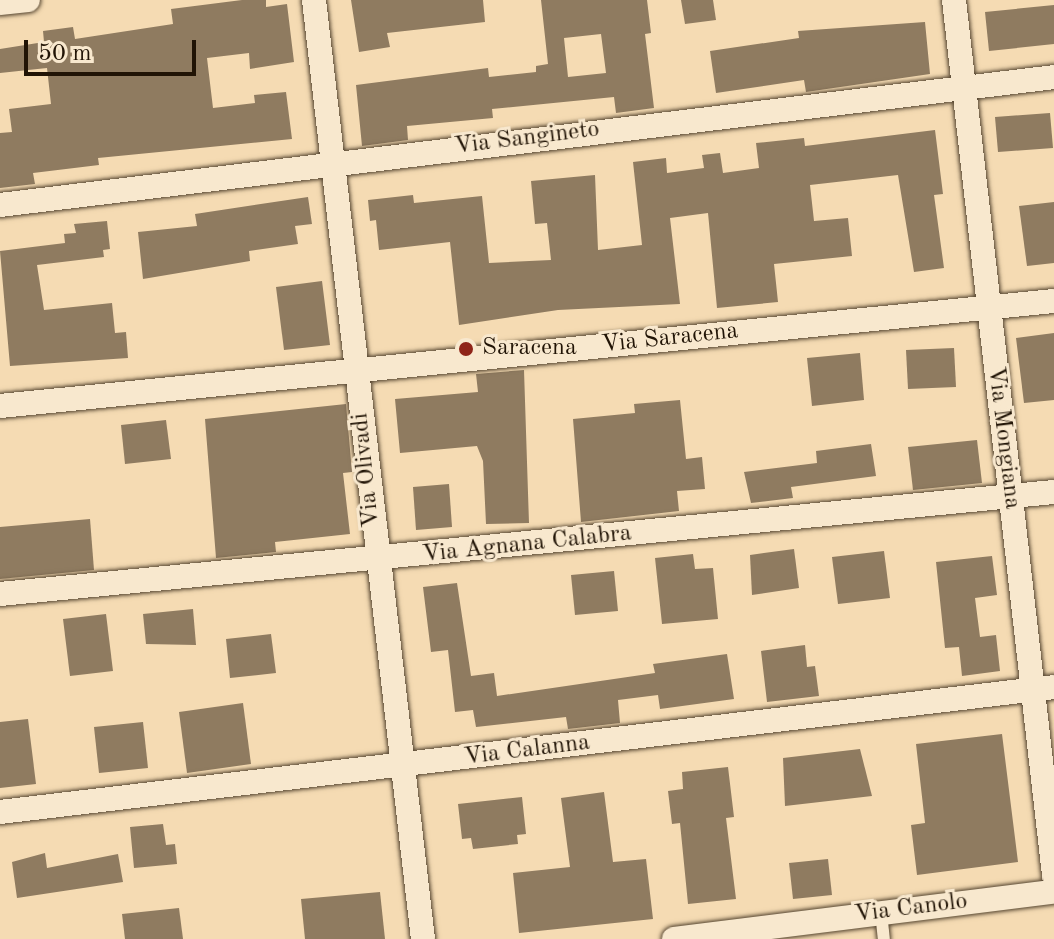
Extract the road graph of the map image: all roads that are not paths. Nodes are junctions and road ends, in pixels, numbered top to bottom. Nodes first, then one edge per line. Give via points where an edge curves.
1 (28, 0) edge
2 (314, 0) edge
3 (954, 0) edge
4 (0, 3) edge
5 (1054, 77) edge
6 (963, 86) junction
7 (333, 162) junction
8 (0, 205) edge
9 (1054, 301) edge
10 (986, 307) junction
11 (357, 372) junction
12 (0, 406) edge
13 (1054, 492) edge
14 (1011, 497) junction
15 (376, 560) junction
16 (0, 594) edge
17 (1044, 688) edge
18 (401, 766) junction
19 (0, 812) edge
20 (1054, 875) edge
21 (1054, 892) edge
22 (881, 912) junction
23 (423, 939) edge
24 (674, 939) edge
25 (884, 939) edge

1 - 4 street
2 - 7 street, Via Olivadi
3 - 6 street, Via Mongiana
5 - 6 street, Via Sangineto
6 - 7 street, Via Sangineto
6 - 10 street, Via Mongiana
7 - 8 street, Via Sangineto
7 - 11 street, Via Olivadi
9 - 10 street, Via Saracena
10 - 11 street, Via Saracena
10 - 14 street, Via Mongiana
11 - 12 street, Via Saracena
11 - 15 street, Via Olivadi
13 - 14 street, Via Agnana Calabra
14 - 15 street, Via Agnana Calabra
14 - 17 street, Via Mongiana
15 - 16 street, Via Agnana Calabra
15 - 18 street, Via Olivadi
17 - 18 street, Via Calanna
17 - 20 street, Via Mongiana
18 - 19 street, Via Calanna
18 - 23 street, Via Olivadi
21 - 22 street, Via Canolo
22 - 24 street, Via Canolo
22 - 25 lane

